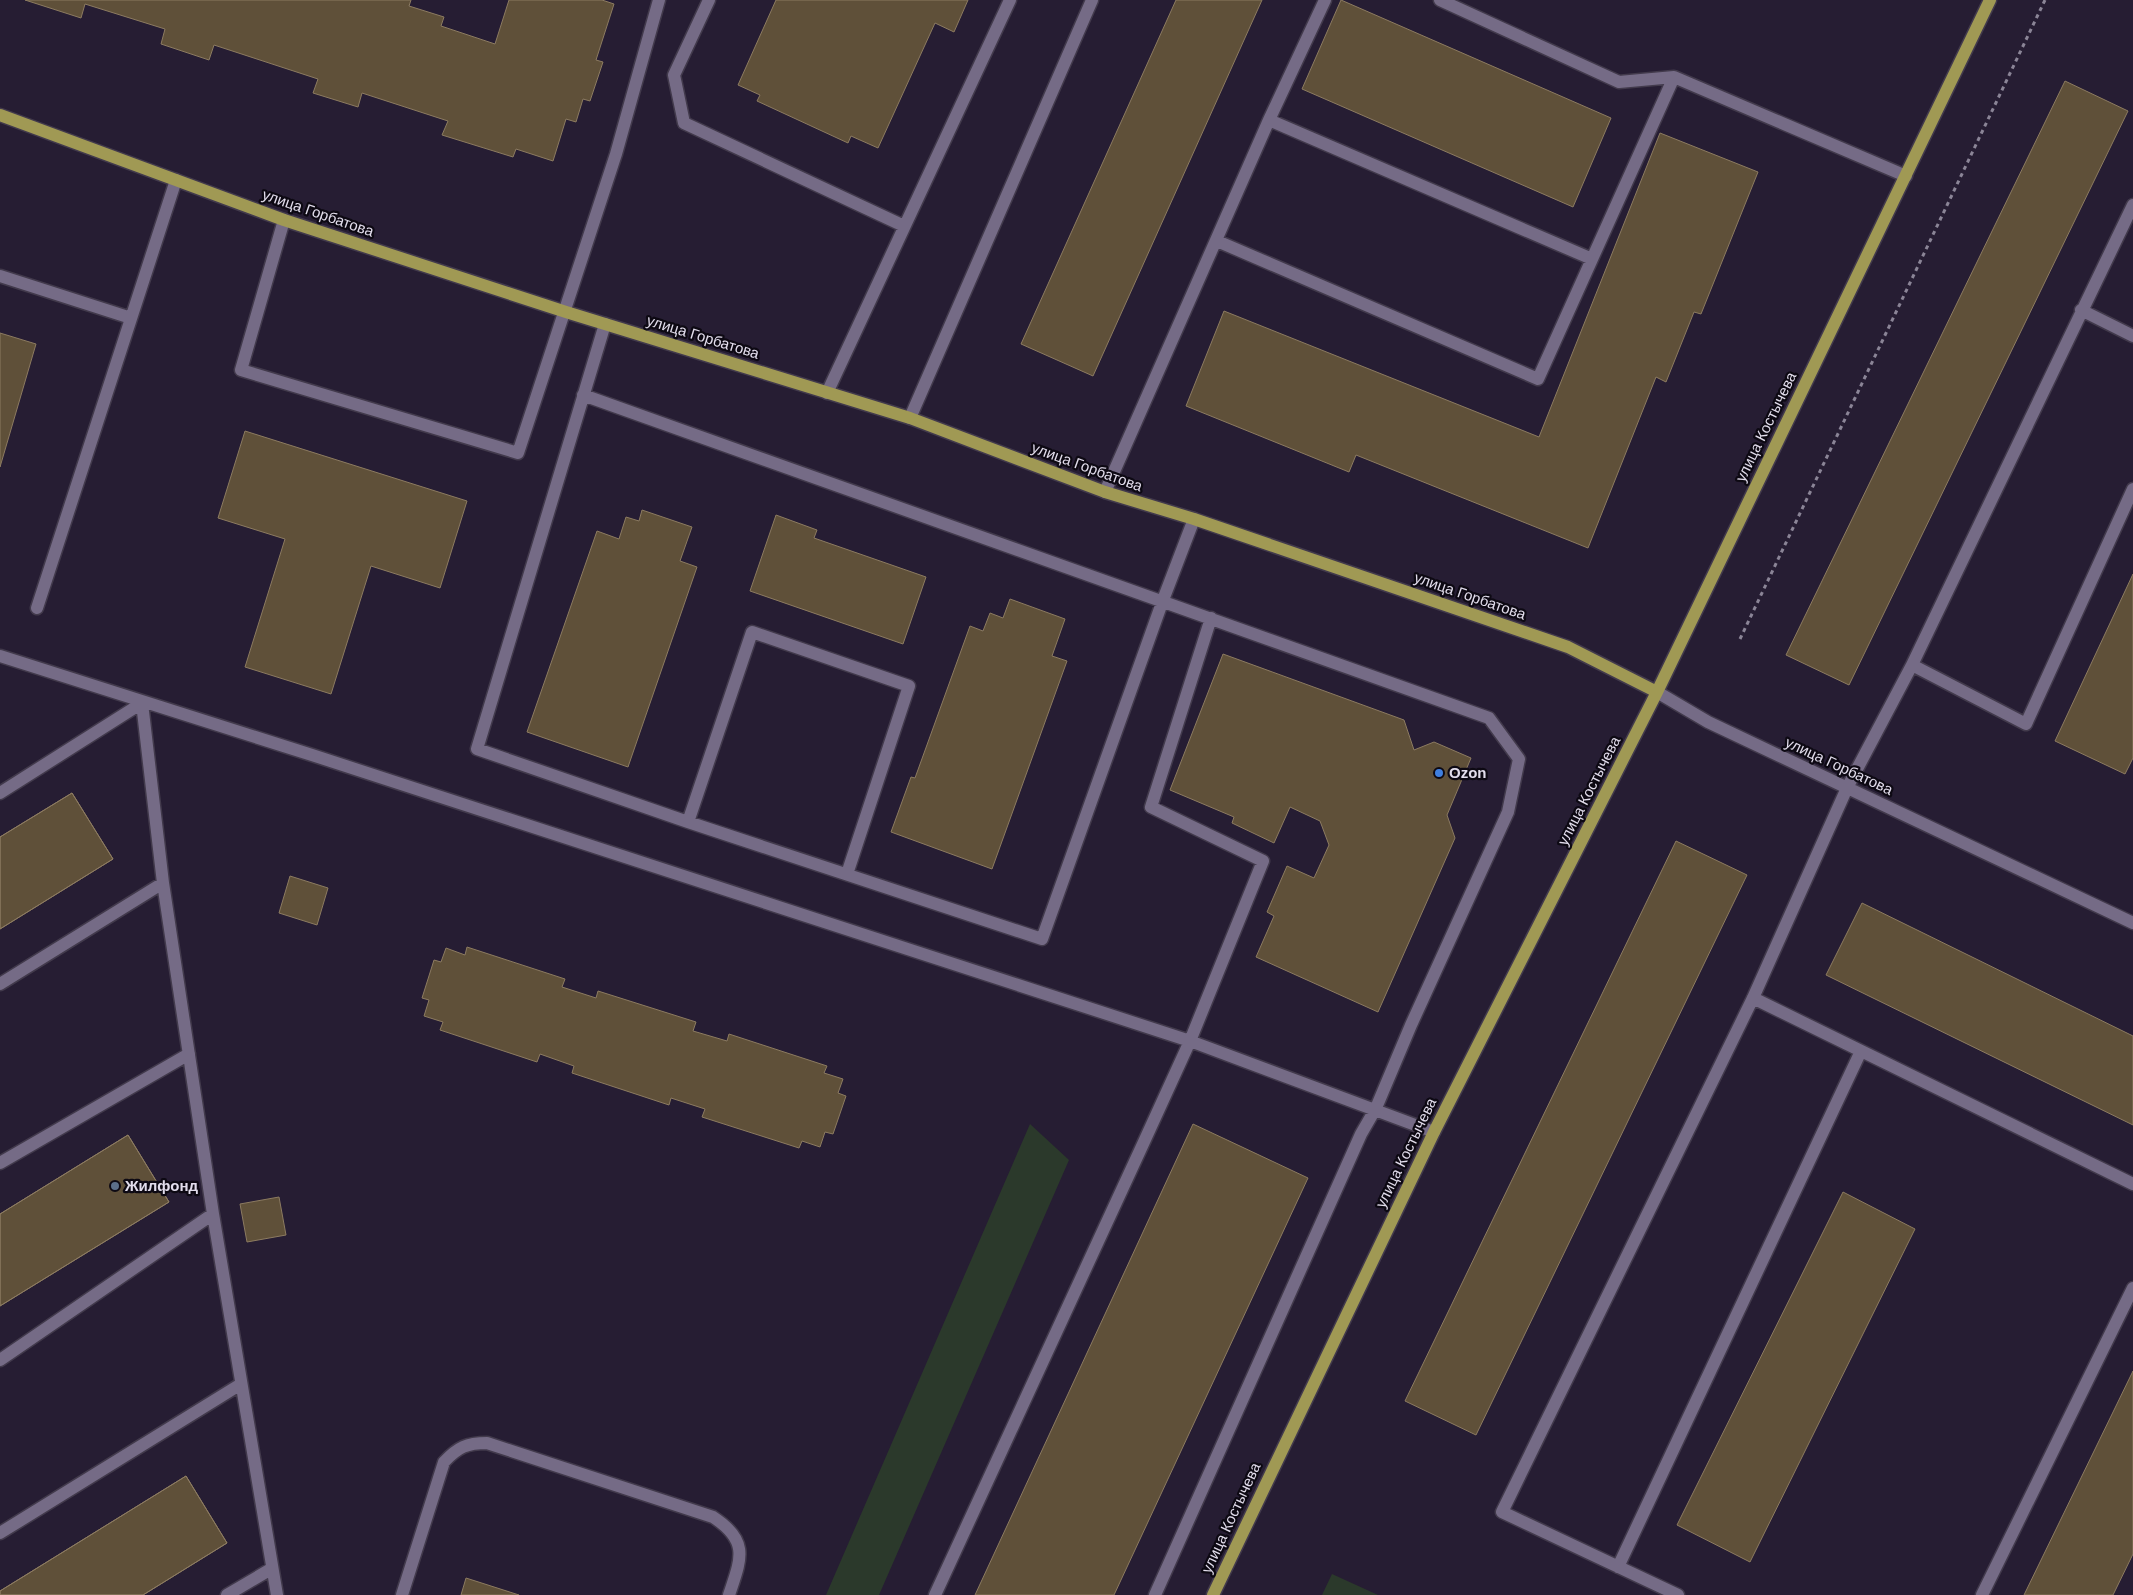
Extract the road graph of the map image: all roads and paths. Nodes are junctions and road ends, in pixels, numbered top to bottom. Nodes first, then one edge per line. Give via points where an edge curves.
1 (659, 0) edge
2 (709, 0) edge
3 (1010, 0) edge
4 (1092, 0) edge
5 (1325, 0) edge
6 (1440, 0) edge
7 (1990, 0) edge
8 (2045, 0) edge
9 (1674, 77) junction
10 (0, 115) edge
11 (1269, 120) junction
12 (1906, 176) junction
13 (176, 180) junction
14 (2133, 205) edge
15 (284, 220) junction
16 (904, 226) junction
17 (1216, 241) junction
18 (1592, 259) junction
19 (0, 276) edge
20 (2081, 310) junction
21 (566, 312) junction
22 (131, 318) junction
23 (605, 324) junction
24 (2133, 336) edge
25 (827, 393) junction
26 (583, 395) junction
27 (910, 418) junction
28 (2133, 489) edge
29 (1105, 492) junction
30 (1194, 519) junction
31 (1163, 600) junction
32 (37, 608) dead end
33 (1211, 618) junction
34 (1740, 639) dead end
35 (0, 656) edge
36 (1912, 665) junction
37 (1657, 692) junction
38 (142, 703) junction
39 (1847, 788) junction
40 (0, 793) edge
41 (688, 822) junction
42 (847, 874) junction
43 (163, 883) junction
44 (2133, 923) edge
45 (0, 984) edge
46 (1753, 998) junction
47 (1190, 1041) junction
48 (1861, 1051) junction
49 (189, 1054) junction
50 (1376, 1108) junction
51 (1434, 1132) junction
52 (0, 1163) edge
53 (2133, 1184) edge
54 (213, 1214) junction
55 (2133, 1288) edge
56 (0, 1360) edge
57 (241, 1384) junction
58 (0, 1533) edge
59 (1618, 1567) junction
60 (271, 1568) junction
61 (227, 1595) edge
62 (277, 1595) edge
63 (402, 1595) edge
64 (729, 1595) edge
65 (935, 1595) edge
66 (1155, 1595) edge
67 (1213, 1595) edge
68 (1678, 1595) edge
69 (1982, 1595) edge

1 - 21 street via 616,154
2 - 16 street via 674,75 684,123
3 - 16 street
4 - 27 street
5 - 11 street
6 - 9 street via 1620,82
7 - 12 main road, улица Костычева
8 - 34 path
9 - 12 street
9 - 18 street
10 - 13 main road, улица Горбатова
11 - 17 street
11 - 18 street
12 - 37 main road, улица Костычева
13 - 15 main road, улица Горбатова
13 - 22 street
14 - 20 street
15 - 21 main road, улица Горбатова
15 - 21 street via 241,370 518,453
16 - 25 street
17 - 18 street via 1538,378
17 - 29 street
19 - 22 street
20 - 24 street
20 - 36 street
21 - 23 main road, улица Горбатова
22 - 32 street
23 - 25 main road, улица Горбатова
23 - 26 street
25 - 27 main road, улица Горбатова
26 - 31 street
26 - 41 street via 477,750
27 - 29 main road, улица Горбатова
28 - 36 street via 2026,724
29 - 30 main road, улица Горбатова
30 - 31 street
30 - 37 main road, улица Горбатова via 1568,647
31 - 33 street
31 - 42 street via 1042,939
33 - 47 street via 1151,808 1263,861
33 - 50 street via 1489,718 1519,759 1508,812
35 - 38 street
36 - 39 street
37 - 39 street, улица Горбатова via 1708,722
37 - 51 main road, улица Костычева
38 - 40 street
38 - 43 street
38 - 47 street via 312,755
39 - 44 street, улица Горбатова
39 - 46 street
41 - 42 street
41 - 42 street via 752,632 909,686
43 - 45 street
43 - 49 street
46 - 48 street
46 - 59 street via 1502,1512
47 - 50 street
47 - 65 street
48 - 53 street
48 - 59 street
49 - 52 street
49 - 54 street
50 - 51 street
50 - 66 street via 1361,1134
51 - 67 main road, улица Костычева
54 - 56 street
54 - 57 street
55 - 69 street
57 - 58 street
57 - 60 street
59 - 68 street
60 - 61 street
60 - 62 street
63 - 64 street via 444,1462 469,1443 488,1443 713,1517 728,1527 739,1541 741,1561

